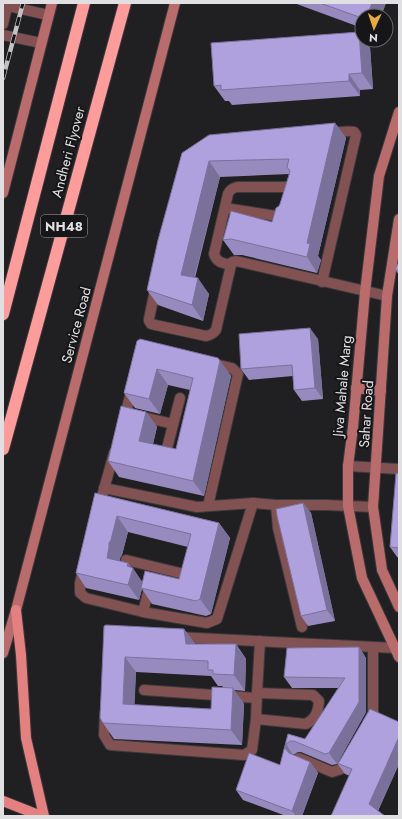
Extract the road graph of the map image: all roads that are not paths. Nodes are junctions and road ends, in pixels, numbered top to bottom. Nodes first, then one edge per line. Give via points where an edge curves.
1 (52, 3) edge
2 (84, 3) edge
3 (125, 3) edge
4 (175, 3) edge
5 (8, 5) edge
6 (48, 15) junction
7 (3, 24) edge
8 (3, 35) edge
9 (42, 43) junction
10 (399, 112) edge
11 (319, 134) edge
12 (3, 193) edge
13 (225, 208) junction
14 (399, 219) edge
15 (231, 265) junction
16 (157, 279) edge
17 (322, 282) junction
18 (364, 292) junction
19 (387, 296) junction
20 (3, 314) edge
21 (202, 361) edge
22 (134, 382) edge
23 (356, 388) junction
24 (381, 391) junction
25 (180, 398) dead end
26 (126, 413) junction
27 (173, 424) junction
28 (122, 428) edge
29 (117, 443) edge
30 (3, 449) edge
31 (166, 452) edge
32 (348, 466) junction
33 (376, 467) junction
34 (399, 469) edge
35 (104, 488) junction
36 (253, 503) junction
37 (276, 505) junction
38 (208, 506) junction
39 (348, 506) junction
40 (373, 507) junction
41 (97, 517) edge
42 (126, 560) dead end
43 (86, 561) edge
44 (154, 567) junction
45 (180, 573) edge
46 (399, 607) edge
47 (16, 610) junction
48 (143, 612) junction
49 (302, 627) edge
50 (169, 637) edge
51 (260, 641) junction
52 (373, 647) junction
53 (3, 653) edge
54 (397, 653) edge
55 (144, 690) dead end
56 (257, 696) junction
57 (105, 706) edge
58 (256, 719) junction
59 (365, 728) edge
60 (353, 748) edge
61 (298, 758) edge
62 (3, 801) edge
63 (41, 816) edge
64 (44, 816) edge

1 - 6 street
2 - 20 highway, Andheri Flyover / NH48
3 - 30 highway, Andheri Flyover / NH48
4 - 47 street, Service Road
5 - 6 street
5 - 7 street
6 - 9 street
8 - 9 street
9 - 12 street
10 - 18 street, Jiva Mahale Marg via 379,176
11 - 17 street via 350,131 356,135
13 - 13 street via 228,194 237,187 294,189 284,217
13 - 15 street via 214,254 218,261
14 - 19 street, Sahar Road
15 - 16 street via 216,330 206,336 151,324 149,319
15 - 17 street via 232,262 240,261
17 - 18 street
18 - 19 street
18 - 23 street, Jiva Mahale Marg
19 - 24 street, Sahar Road
21 - 38 street via 232,368 238,374
22 - 26 street
23 - 24 street
23 - 32 street, Jiva Mahale Marg
24 - 33 street, Sahar Road
25 - 27 street
26 - 27 street
26 - 28 street
27 - 31 street
29 - 35 street
32 - 33 street
32 - 39 street, Jiva Mahale Marg
33 - 34 street
33 - 40 street, Sahar Road
35 - 38 street via 197,507
35 - 41 street
36 - 37 street
36 - 38 street
36 - 48 street via 217,619 207,623
37 - 39 street
37 - 49 street via 278,528
39 - 40 street
39 - 54 street, Jiva Mahale Marg via 362,578
40 - 46 street, Sahar Road via 382,570
42 - 44 street
43 - 48 street via 80,593 86,598
44 - 45 street
44 - 48 street
47 - 53 street, Service Road
47 - 64 main road via 26,738
50 - 51 street
51 - 52 street
51 - 56 street
52 - 54 street
52 - 59 street via 373,714
55 - 56 street
56 - 58 street
56 - 58 street via 313,695 319,701 318,711 306,724
57 - 58 street via 104,735 110,745 244,755 252,750
60 - 61 street via 341,768 332,772
62 - 63 main road

